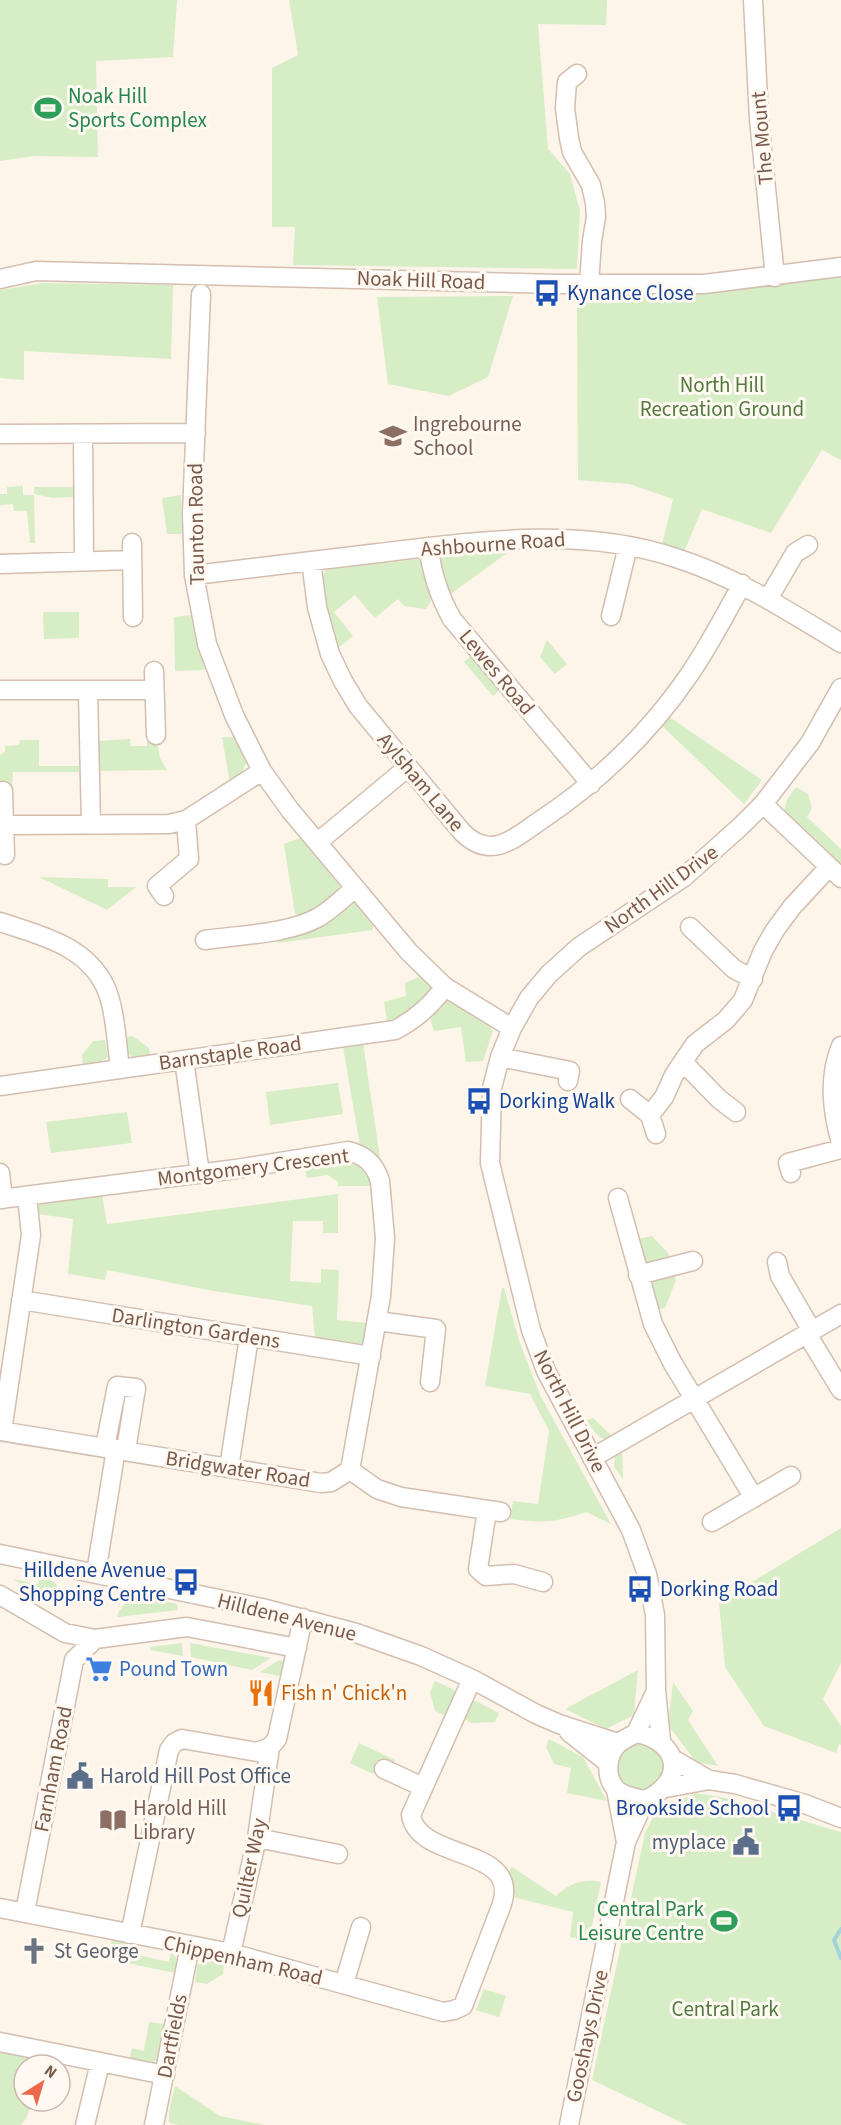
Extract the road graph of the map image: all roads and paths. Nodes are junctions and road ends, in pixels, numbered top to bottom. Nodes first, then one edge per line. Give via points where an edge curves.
1 (753, 0) edge
2 (577, 75) dead end
3 (841, 267) edge
4 (775, 277) junction
5 (0, 279) edge
6 (589, 284) junction
7 (201, 294) dead end
8 (196, 433) junction
9 (0, 434) edge
10 (83, 435) junction
11 (808, 545) dead end
12 (628, 546) junction
13 (428, 547) junction
14 (84, 561) junction
15 (311, 561) junction
16 (0, 564) edge
17 (194, 575) junction
18 (742, 584) junction
19 (768, 599) junction
20 (611, 616) dead end
21 (133, 617) dead end
22 (841, 643) edge
23 (841, 688) edge
24 (0, 690) edge
25 (88, 691) junction
26 (156, 735) dead end
27 (408, 767) junction
28 (262, 771) junction
29 (591, 784) junction
30 (3, 790) dead end
31 (763, 804) junction
32 (186, 820) junction
33 (91, 824) junction
34 (5, 825) junction
35 (318, 842) junction
36 (5, 855) dead end
37 (835, 872) edge
38 (355, 888) junction
39 (164, 896) dead end
40 (0, 922) edge
41 (690, 927) dead end
42 (205, 940) dead end
43 (753, 979) junction
44 (445, 987) junction
45 (513, 1028) junction
46 (841, 1046) edge
47 (500, 1057) junction
48 (184, 1060) junction
49 (683, 1062) junction
50 (120, 1069) junction
51 (568, 1081) dead end
52 (0, 1086) edge
53 (837, 1087) edge
54 (630, 1099) dead end
55 (735, 1112) dead end
56 (650, 1115) junction
57 (656, 1134) dead end
58 (841, 1143) edge
59 (841, 1149) edge
60 (0, 1173) edge
61 (791, 1173) dead end
62 (200, 1174) junction
63 (27, 1196) junction
64 (618, 1198) dead end
65 (2, 1199) edge
66 (693, 1261) dead end
67 (777, 1262) dead end
68 (638, 1275) junction
69 (21, 1300) junction
70 (841, 1314) edge
71 (377, 1321) junction
72 (810, 1333) junction
73 (249, 1337) junction
74 (371, 1356) junction
75 (430, 1382) dead end
76 (841, 1390) edge
77 (695, 1399) junction
78 (1, 1431) edge
79 (116, 1449) junction
80 (592, 1458) junction
81 (229, 1468) junction
82 (350, 1470) junction
83 (791, 1476) dead end
84 (754, 1498) junction
85 (711, 1522) dead end
86 (0, 1554) edge
87 (96, 1573) junction
88 (543, 1582) dead end
89 (0, 1595) edge
90 (303, 1618) junction
91 (64, 1633) junction
92 (95, 1639) junction
93 (297, 1648) junction
94 (75, 1660) junction
95 (472, 1679) junction
96 (656, 1690) junction
97 (559, 1724) junction
98 (636, 1733) junction
99 (661, 1741) junction
100 (618, 1743) junction
101 (270, 1747) junction
102 (673, 1759) junction
103 (608, 1763) junction
104 (384, 1769) dead end
105 (709, 1780) junction
106 (423, 1787) junction
107 (666, 1788) junction
108 (616, 1790) junction
109 (645, 1800) junction
110 (841, 1818) edge
111 (257, 1839) junction
112 (626, 1842) junction
113 (338, 1854) dead end
114 (0, 1908) edge
115 (25, 1912) junction
116 (361, 1926) dead end
117 (130, 1934) junction
118 (190, 1946) junction
119 (231, 1953) junction
120 (344, 1984) junction
121 (0, 2042) edge
122 (100, 2063) junction
123 (165, 2075) junction
124 (86, 2125) edge
125 (154, 2125) edge
126 (569, 2125) edge

1 - 4 street, The Mount via 759,119
2 - 6 street via 567,82 565,108 572,152 591,185 595,203
3 - 4 street, Noak Hill Road
4 - 6 street, Noak Hill Road via 704,284
5 - 6 street, Noak Hill Road via 36,271
7 - 8 street, Taunton Road
8 - 10 street
8 - 17 street, Taunton Road
9 - 10 street
10 - 14 street
11 - 19 street via 795,553
12 - 13 street, Ashbourne Road via 575,539 515,539
12 - 18 street, Ashbourne Road via 675,557
12 - 20 street
13 - 15 street, Ashbourne Road
13 - 29 street, Lewes Road via 440,598 452,619
14 - 16 street
14 - 21 street via 132,552
15 - 17 street, Ashbourne Road
15 - 27 street, Aylsham Lane via 317,607 330,654 358,706
17 - 28 street, Taunton Road via 207,644 234,715
18 - 19 street, Ashbourne Road
18 - 29 street, Aylsham Lane via 682,684 648,727
19 - 22 street, Ashbourne Road
23 - 31 street, North Hill Drive via 810,743
24 - 25 street
25 - 26 street via 154,681
25 - 33 street
27 - 29 street, Aylsham Lane via 467,837 489,847 522,833
27 - 35 street
28 - 32 street
28 - 35 street, Taunton Road
30 - 34 street
31 - 37 street
31 - 45 street, North Hill Drive via 684,877 579,947 549,974
32 - 33 street via 169,824
32 - 39 street via 189,859 157,886
33 - 34 street
34 - 36 street
35 - 38 street, Taunton Road
37 - 43 street via 792,907 763,951
38 - 42 street via 309,921 278,930
38 - 44 street, Taunton Road via 409,952
40 - 50 street via 58,942 95,972 106,987
41 - 43 street via 734,969
43 - 49 street via 734,1011 695,1044
44 - 45 street, Taunton Road
44 - 48 street, Barnstaple Road via 428,1008 395,1030
45 - 47 street, North Hill Drive
46 - 53 street via 835,1067
47 - 51 street via 570,1071
47 - 80 street, North Hill Drive via 492,1088 490,1163 531,1330 546,1371
48 - 50 street, Barnstaple Road
48 - 62 street
49 - 55 street
49 - 56 street
50 - 52 street, Barnstaple Road
53 - 58 street via 834,1112
54 - 56 street
56 - 57 street
59 - 61 street via 788,1163
60 - 65 street
62 - 63 street, Montgomery Crescent
62 - 71 street, Montgomery Crescent via 348,1151 369,1160 380,1181 385,1238
63 - 65 street, Montgomery Crescent
63 - 69 street via 31,1235
64 - 68 street
66 - 68 street
67 - 72 street via 780,1276
68 - 77 street via 652,1324
69 - 73 street, Darlington Gardens
69 - 78 street
70 - 72 street
71 - 74 street, Montgomery Crescent
71 - 75 street via 436,1329
72 - 76 street
72 - 77 street
73 - 74 street, Darlington Gardens
73 - 81 street
74 - 82 street, Montgomery Crescent
77 - 80 street
77 - 84 street
78 - 79 street, Bridgwater Road
79 - 81 street, Bridgwater Road
79 - 87 street
80 - 96 street, North Hill Drive via 631,1530 647,1574 655,1615
81 - 82 street, Bridgwater Road via 321,1483 332,1482
82 - 88 street via 377,1489 401,1497 494,1511 478,1569 486,1576 514,1574
83 - 84 street
84 - 85 street
86 - 87 street, Hilldene Avenue
87 - 90 street, Hilldene Avenue
89 - 91 street
90 - 93 street, Quilter Way
90 - 95 street, Hilldene Avenue via 409,1651
91 - 92 street
91 - 94 street
92 - 93 street via 187,1628
92 - 94 street
93 - 101 street, Quilter Way via 277,1739
94 - 115 street, Farnham Road
95 - 97 street, Hilldene Avenue
95 - 106 street, Chippenham Road
96 - 98 street, North Hill Drive
96 - 99 street, North Hill Drive
97 - 100 street, Hilldene Avenue
97 - 103 street, Hilldene Avenue
98 - 99 street
98 - 100 street
99 - 102 street
100 - 103 street
101 - 111 street, Quilter Way
101 - 117 street via 257,1752 182,1739 174,1743 166,1758
102 - 105 street
102 - 107 street
103 - 108 street
104 - 106 street
105 - 107 street
105 - 110 street via 768,1793
106 - 120 street, Chippenham Road via 411,1815 413,1825 422,1835 485,1864 505,1883 502,1904 475,1978 463,2006 442,2012
107 - 109 street
108 - 109 street
108 - 112 street, Gooshays Drive
109 - 112 street, Gooshays Drive
111 - 113 street
111 - 119 street, Quilter Way
112 - 126 street, Gooshays Drive
114 - 115 street, Chippenham Road
115 - 117 street, Chippenham Road
116 - 120 street, Chippenham Road
117 - 118 street, Chippenham Road
118 - 119 street, Chippenham Road
118 - 123 street, Dartfields
119 - 120 street, Chippenham Road
121 - 122 street
122 - 123 street
122 - 124 street
123 - 125 street, Dartfields

